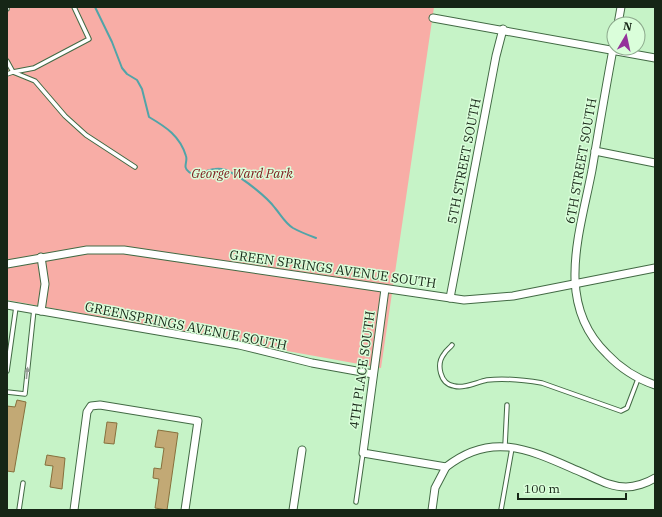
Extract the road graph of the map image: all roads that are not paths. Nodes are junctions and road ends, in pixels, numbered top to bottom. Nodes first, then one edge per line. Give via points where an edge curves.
1 (74, 7) edge
2 (433, 18) dead end
3 (503, 29) junction
4 (606, 46) edge
5 (611, 56) edge
6 (7, 61) edge
7 (13, 72) junction
8 (7, 74) edge
9 (595, 151) junction
10 (655, 163) edge
11 (135, 167) dead end
12 (41, 257) junction
13 (7, 264) edge
14 (655, 268) edge
15 (574, 283) junction
16 (385, 289) junction
17 (450, 298) junction
18 (7, 305) edge
19 (16, 306) junction
20 (38, 310) junction
21 (452, 345) dead end
22 (7, 371) edge
23 (373, 374) junction
24 (638, 379) junction
25 (655, 385) edge
26 (7, 392) edge
27 (507, 406) dead end
28 (509, 447) junction
29 (302, 450) dead end
30 (363, 453) junction
31 (446, 467) junction
32 (655, 478) edge
33 (23, 482) dead end
34 (356, 502) dead end
35 (19, 510) edge
36 (74, 510) edge
37 (184, 510) edge
38 (293, 510) edge
39 (432, 510) edge
40 (501, 510) edge

1 - 7 lane via 89,39 34,68
2 - 3 street
3 - 4 street
3 - 17 street, 5TH STREET SOUTH
5 - 9 street, 6TH STREET SOUTH
6 - 7 lane
7 - 8 lane
7 - 11 lane via 34,81 86,135
9 - 10 street
9 - 15 street, 6TH STREET SOUTH via 574,263
12 - 13 street, GREEN SPRINGS AVENUE SOUTH
12 - 16 street, GREEN SPRINGS AVENUE SOUTH via 87,250 124,250
12 - 20 street via 46,284
14 - 15 street, GREEN SPRINGS AVENUE SOUTH
15 - 17 street, GREEN SPRINGS AVENUE SOUTH via 513,296 469,300
15 - 24 street, 6TH STREET SOUTH via 583,321 598,345 618,366
16 - 17 street, GREEN SPRINGS AVENUE SOUTH
16 - 23 street, 4TH PLACE SOUTH
18 - 19 street, GREENSPRINGS AVENUE SOUTH
19 - 20 street, GREENSPRINGS AVENUE SOUTH
19 - 22 lane
20 - 23 street, GREENSPRINGS AVENUE SOUTH via 239,345 312,363
26 -> 20 lane via 24,394
21 - 24 lane via 443,354 440,364 441,377 454,386 487,380 532,381 622,411 627,408
23 - 30 street, 4TH PLACE SOUTH
24 - 25 street, 6TH STREET SOUTH
27 - 28 lane
28 - 31 street via 473,452
28 - 32 street via 531,450 608,484 627,487 646,483
28 - 40 lane
29 - 38 street
30 - 31 street
30 - 34 lane
31 - 39 street via 435,488
33 - 35 lane
36 - 37 street via 87,412 91,406 100,405 198,421

